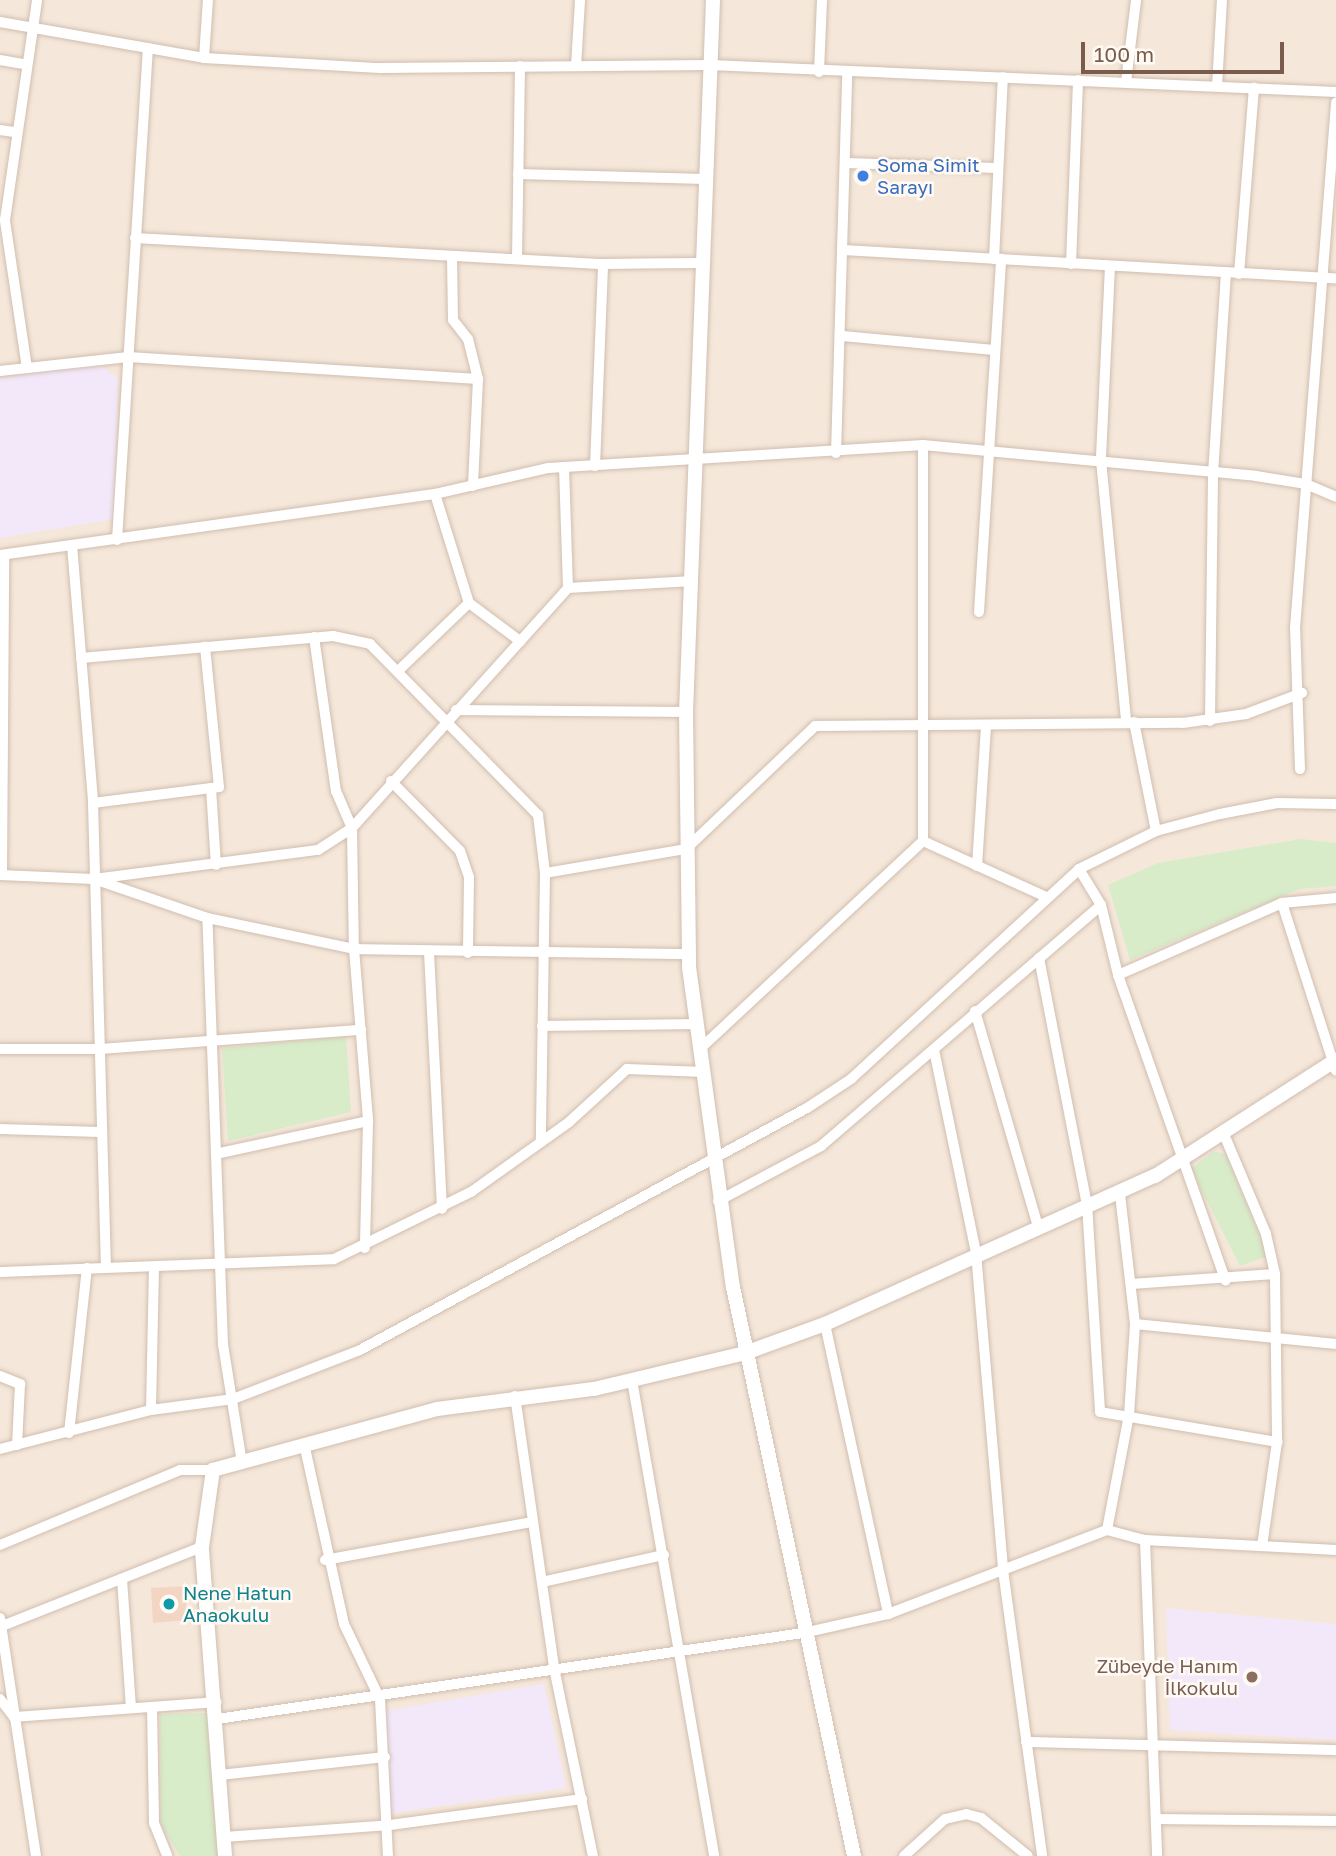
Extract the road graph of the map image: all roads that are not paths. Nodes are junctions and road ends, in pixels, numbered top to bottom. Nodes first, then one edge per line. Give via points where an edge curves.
1 (37, 0) edge
2 (208, 0) edge
3 (580, 0) edge
4 (713, 0) edge
5 (822, 0) edge
6 (1136, 0) edge
7 (1222, 0) edge
8 (0, 22) edge
9 (34, 29) junction
10 (148, 48) junction
11 (204, 58) junction
12 (0, 60) edge
13 (27, 65) junction
14 (710, 65) junction
15 (520, 66) junction
16 (576, 66) junction
17 (819, 72) junction
18 (847, 72) junction
19 (1003, 77) junction
20 (1077, 80) junction
21 (1126, 82) junction
22 (1217, 86) junction
23 (1254, 88) junction
24 (1336, 92) edge
25 (1336, 103) edge
26 (0, 130) edge
27 (14, 132) junction
28 (847, 163) junction
29 (996, 168) junction
30 (518, 174) junction
31 (706, 178) junction
32 (3, 220) edge
33 (135, 237) junction
34 (844, 250) junction
35 (452, 257) junction
36 (517, 258) junction
37 (998, 259) junction
38 (700, 263) junction
39 (603, 264) junction
40 (1072, 264) junction
41 (1110, 266) junction
42 (1226, 273) junction
43 (1239, 274) junction
44 (1330, 278) edge
45 (0, 303) edge
46 (13, 303) junction
47 (842, 336) junction
48 (994, 350) junction
49 (128, 357) junction
50 (27, 368) junction
51 (0, 370) edge
52 (478, 379) junction
53 (923, 444) junction
54 (989, 448) junction
55 (836, 453) junction
56 (696, 458) junction
57 (1101, 460) junction
58 (595, 466) junction
59 (564, 467) junction
60 (1213, 474) junction
61 (1306, 484) junction
62 (473, 486) junction
63 (435, 494) junction
64 (1336, 497) edge
65 (117, 540) junction
66 (72, 545) junction
67 (2, 555) edge
68 (694, 581) junction
69 (568, 588) junction
70 (469, 603) junction
71 (979, 612) dead end
72 (313, 637) junction
73 (520, 641) junction
74 (205, 647) junction
75 (82, 658) junction
76 (398, 671) junction
77 (1302, 693) junction
78 (456, 710) junction
79 (686, 712) junction
80 (447, 721) junction
81 (1210, 721) junction
82 (1130, 722) junction
83 (925, 724) junction
84 (986, 725) junction
85 (1300, 769) dead end
86 (391, 781) junction
87 (211, 788) junction
88 (93, 803) junction
89 (1336, 804) edge
90 (352, 828) junction
91 (1156, 831) junction
92 (923, 841) junction
93 (686, 849) junction
94 (216, 865) junction
95 (977, 866) junction
96 (1079, 869) junction
97 (545, 873) junction
98 (1, 874) edge
99 (94, 879) junction
100 (1044, 896) junction
101 (1336, 898) edge
102 (1282, 903) junction
103 (1101, 905) junction
104 (207, 918) junction
105 (354, 949) junction
106 (429, 952) junction
107 (468, 953) junction
108 (543, 953) junction
109 (688, 954) junction
110 (1039, 958) junction
111 (1118, 975) junction
112 (975, 1011) junction
113 (697, 1024) junction
114 (542, 1026) junction
115 (360, 1030) junction
116 (213, 1039) junction
117 (0, 1048) edge
118 (701, 1048) junction
119 (100, 1049) junction
120 (934, 1050) junction
121 (1335, 1064) edge
122 (704, 1072) junction
123 (368, 1121) junction
124 (0, 1129) edge
125 (100, 1132) junction
126 (1223, 1132) junction
127 (541, 1142) junction
128 (220, 1153) junction
129 (1181, 1156) junction
130 (715, 1159) junction
131 (1120, 1194) junction
132 (718, 1201) junction
133 (1087, 1204) junction
134 (442, 1209) junction
135 (1038, 1226) junction
136 (365, 1248) junction
137 (976, 1253) junction
138 (219, 1264) junction
139 (106, 1267) junction
140 (154, 1267) junction
141 (87, 1268) junction
142 (0, 1272) edge
143 (1275, 1274) junction
144 (1226, 1281) junction
145 (1131, 1284) junction
146 (825, 1324) junction
147 (1135, 1324) junction
148 (1280, 1338) junction
149 (1336, 1344) edge
150 (745, 1353) junction
151 (0, 1376) edge
152 (632, 1380) junction
153 (515, 1396) junction
154 (233, 1399) junction
155 (151, 1410) junction
156 (1129, 1415) junction
157 (69, 1433) junction
158 (1277, 1442) junction
159 (17, 1445) junction
160 (305, 1448) junction
161 (0, 1449) edge
162 (242, 1463) junction
163 (213, 1470) junction
164 (533, 1522) junction
165 (1107, 1530) junction
166 (1145, 1540) junction
167 (0, 1545) edge
168 (1262, 1546) junction
169 (202, 1547) junction
170 (1336, 1550) edge
171 (664, 1555) junction
172 (325, 1560) junction
173 (1003, 1570) junction
174 (122, 1579) junction
175 (542, 1582) junction
176 (888, 1614) junction
177 (1, 1622) edge
178 (803, 1633) junction
179 (679, 1651) junction
180 (554, 1668) junction
181 (0, 1699) edge
182 (380, 1699) junction
183 (216, 1702) junction
184 (152, 1707) junction
185 (131, 1708) junction
186 (14, 1717) junction
187 (217, 1719) junction
188 (1026, 1742) junction
189 (1156, 1744) junction
190 (1336, 1750) edge
191 (385, 1757) junction
192 (220, 1775) junction
193 (582, 1799) junction
194 (1158, 1819) junction
195 (1336, 1821) edge
196 (390, 1825) junction
197 (224, 1837) junction
198 (36, 1856) edge
199 (167, 1856) edge
200 (225, 1856) edge
201 (388, 1856) edge
202 (593, 1856) edge
203 (714, 1856) edge
204 (854, 1856) edge
205 (904, 1856) edge
206 (1028, 1856) edge
207 (1041, 1856) edge
208 (1157, 1856) edge

1 - 9 street
2 - 11 street
3 - 16 street
4 - 14 street
5 - 17 street
6 - 21 street
7 - 22 street
8 - 9 street
9 - 10 street
9 - 13 street
10 - 11 street
10 - 33 street
11 - 15 street via 380,68
12 - 13 street
13 - 27 street
14 - 16 street
14 - 17 street
14 - 31 street
15 - 16 street
15 - 30 street
17 - 18 street
18 - 19 street
18 - 28 street
19 - 20 street
19 - 29 street
20 - 21 street
20 - 40 street
21 - 22 street
22 - 23 street
23 - 24 street
23 - 43 street
25 - 44 street
26 - 27 street
27 - 32 street
28 - 29 street
28 - 34 street
29 - 37 street
30 - 31 street
30 - 36 street
31 - 38 street
32 - 46 street
33 - 35 street
33 - 49 street
34 - 37 street
34 - 47 street
35 - 36 street
35 - 52 street via 453,320 468,339
36 - 39 street
37 - 40 street
37 - 48 street
38 - 39 street
38 - 56 street
39 - 58 street
40 - 41 street
41 - 42 street
41 - 57 street
42 - 43 street
42 - 60 street
43 - 44 street
44 - 61 street
45 - 46 street
46 - 50 street
47 - 48 street
47 - 55 street
48 - 54 street
49 - 50 street
49 - 52 street
49 - 65 street
50 - 51 street
52 - 62 street
53 - 54 street
53 - 55 street
53 - 83 street
54 - 57 street
54 - 71 street
55 - 56 street
56 - 58 street
56 - 68 street
57 - 60 street
57 - 82 street
58 - 59 street
59 - 62 street
59 - 69 street
60 - 61 street
60 - 81 street
61 - 64 street
61 - 77 street via 1295,628
62 - 63 street
63 - 65 street
63 - 70 street
65 - 66 street
66 - 67 street
66 - 75 street
67 - 98 street
68 - 69 street
68 - 79 street
69 - 73 street
70 - 73 street
70 - 76 street
72 - 74 street
72 - 76 street via 370,644
72 - 90 street via 336,791
73 - 78 street
74 - 75 street
74 - 87 street via 219,787
75 - 88 street
76 - 80 street
77 - 81 street
77 - 85 street
78 - 79 street
78 - 80 street
79 - 93 street
80 - 86 street
80 - 97 street via 538,815
81 - 82 street
82 - 84 street
82 - 91 street
83 - 84 street
83 - 92 street
83 - 93 street via 815,726
84 - 95 street
86 - 90 street
86 - 107 street via 460,851 469,877
87 - 88 street
87 - 94 street
88 - 99 street
89 - 91 street via 1277,803
90 - 94 street via 318,850
90 - 105 street
91 - 96 street
92 - 95 street
92 - 118 street
93 - 97 street
93 - 109 street
94 - 99 street
95 - 100 street
96 - 100 street
96 - 103 street
97 - 108 street
98 - 99 street
99 - 104 street
99 - 119 street
100 - 130 street via 850,1079
101 - 102 street
102 - 111 street
102 - 121 street
103 - 110 street
103 - 111 street
104 - 105 street
104 - 116 street
105 - 106 street
105 - 115 street
106 - 107 street
106 - 134 street
107 - 108 street
108 - 109 street
108 - 114 street
109 - 113 street
110 - 112 street
110 - 133 street
111 - 129 street
112 - 120 street
112 - 135 street
113 - 114 street
113 - 118 street
114 - 127 street
115 - 116 street
115 - 123 street
116 - 119 street
116 - 128 street
117 - 119 street
118 - 122 street
119 - 125 street
120 - 132 street via 821,1146
120 - 137 street
121 - 126 street
122 - 127 street via 627,1069
122 - 130 street
123 - 128 street
123 - 136 street
124 - 125 street
125 - 139 street
126 - 129 street
126 - 143 street
127 - 134 street
128 - 138 street
129 - 131 street
129 - 144 street
130 - 132 street
130 - 154 street via 360,1350
131 - 133 street
131 - 145 street
132 - 150 street
133 - 135 street
133 - 156 street via 1100,1412
134 - 136 street
135 - 137 street
136 - 138 street via 334,1259
137 - 146 street
137 - 173 street
138 - 140 street
138 - 154 street
139 - 140 street
139 - 141 street
140 - 155 street
141 - 142 street
141 - 157 street
143 - 144 street
143 - 148 street
144 - 145 street
145 - 147 street
146 - 150 street
146 - 176 street
147 - 148 street
147 - 156 street
148 - 149 street
148 - 158 street
150 - 152 street
150 - 178 street
151 - 159 street via 20,1384
152 - 153 street
152 - 171 street
153 - 160 street via 437,1409
153 - 164 street
154 - 155 street
154 - 162 street
155 - 157 street
156 - 158 street
156 - 165 street
157 - 159 street
158 - 168 street
159 - 161 street
160 - 162 street
160 - 172 street
162 - 163 street
163 - 167 street via 180,1470
163 - 169 street
164 - 172 street
164 - 175 street
165 - 166 street
165 - 173 street
166 - 168 street
166 - 189 street
168 - 170 street
169 - 174 street
169 - 183 street
171 - 175 street
171 - 179 street
172 - 182 street via 344,1624
173 - 176 street
173 - 188 street
174 - 177 street
174 - 185 street
175 - 180 street
176 - 178 street
177 - 186 street
178 - 179 street
178 - 204 street
179 - 180 street
179 - 203 street
180 - 182 street
180 - 193 street
181 - 186 street
182 - 187 street
182 - 191 street
183 - 184 street
183 - 187 street
184 - 185 street
184 - 199 street via 154,1823
185 - 186 street
186 - 198 street
187 - 192 street
188 - 189 street
188 - 207 street
189 - 190 street
189 - 194 street
191 - 192 street
191 - 196 street
192 - 197 street
193 - 196 street
193 - 202 street
194 - 195 street
194 - 208 street
196 - 197 street
196 - 201 street
197 - 200 street
205 - 206 street via 945,1819 966,1815 981,1818

